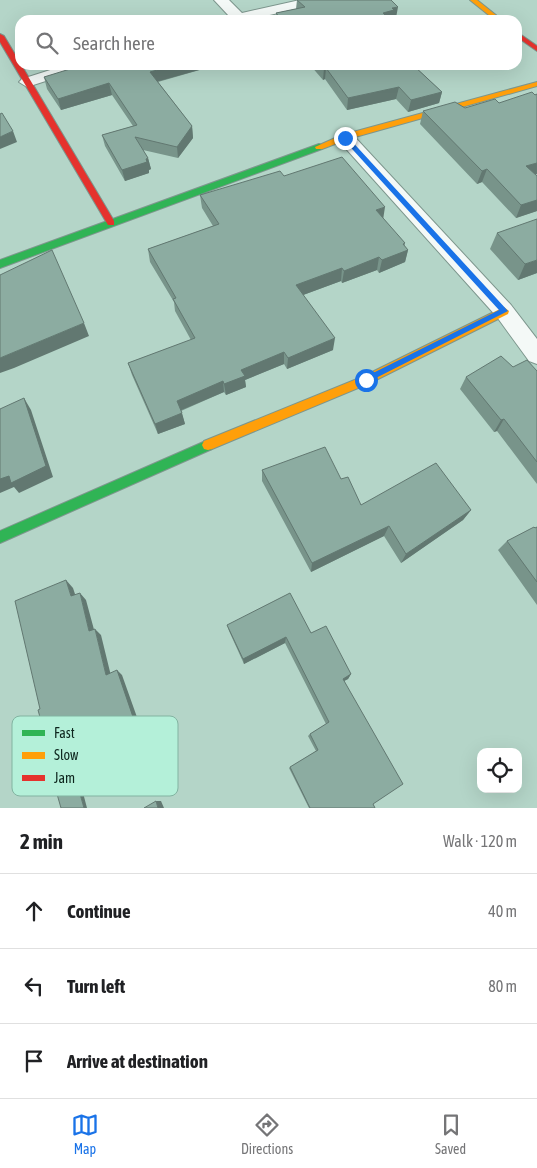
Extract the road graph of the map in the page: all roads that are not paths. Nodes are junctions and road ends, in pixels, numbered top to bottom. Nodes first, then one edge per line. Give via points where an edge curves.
1 (221, 0) edge
2 (318, 0) edge
3 (473, 0) edge
4 (231, 15) edge
5 (247, 15) edge
6 (492, 15) edge
7 (0, 36) edge
8 (522, 38) edge
9 (537, 49) edge
10 (15, 62) edge
11 (20, 70) edge
12 (65, 70) edge
13 (27, 82) junction
14 (537, 84) edge
15 (345, 138) junction
16 (111, 223) junction
17 (0, 264) edge
18 (504, 311) junction
19 (537, 355) edge
20 (0, 537) edge

1 - 4 street
2 - 5 street
3 - 6 street
7 - 10 street
8 - 9 street
11 - 13 street
12 - 13 street
13 - 16 street
14 - 15 street
15 - 16 street
15 - 18 street
16 - 17 street
18 - 19 street
18 - 20 street via 366,380 217,441

